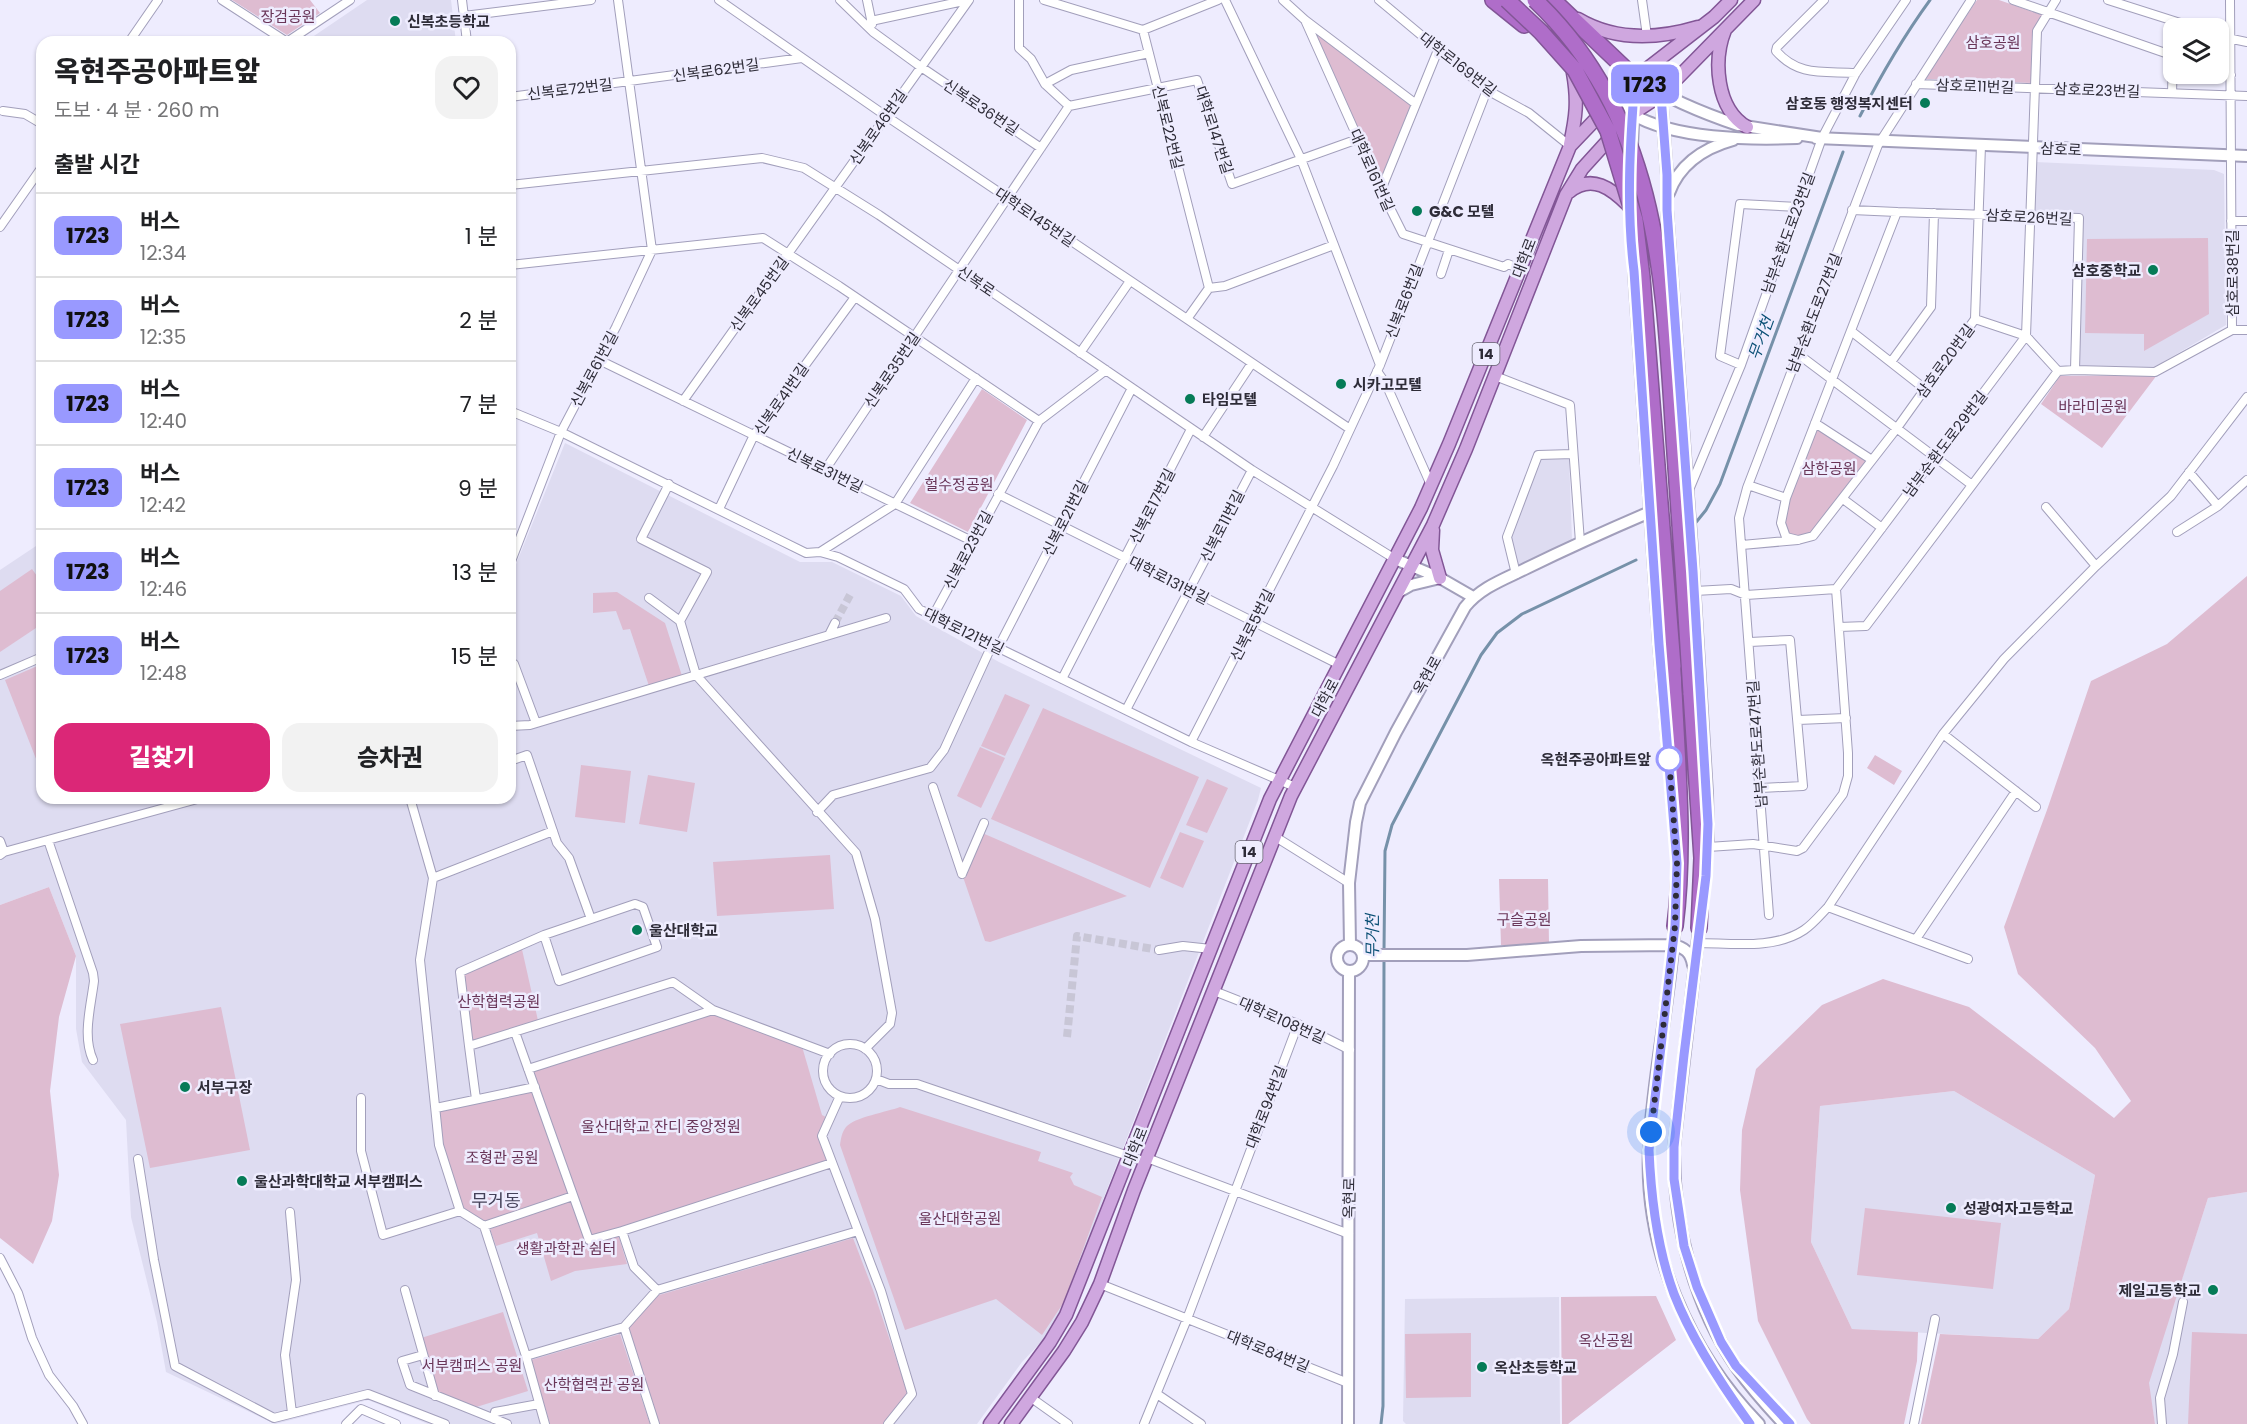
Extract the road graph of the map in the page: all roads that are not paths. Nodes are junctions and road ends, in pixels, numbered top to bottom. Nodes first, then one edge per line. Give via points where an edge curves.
1 (158, 0) edge
2 (222, 0) edge
3 (350, 0) edge
4 (462, 0) edge
5 (591, 0) edge
6 (618, 0) edge
7 (840, 0) edge
8 (867, 0) edge
9 (969, 0) edge
10 (1019, 0) edge
11 (1044, 0) edge
12 (1218, 0) edge
13 (1225, 0) edge
14 (1283, 0) edge
15 (1379, 0) edge
16 (1494, 0) edge
17 (1507, 0) edge
18 (1535, 0) edge
19 (1641, 0) edge
20 (1731, 0) edge
21 (1754, 0) edge
22 (1824, 0) edge
23 (1906, 0) edge
24 (1971, 0) edge
25 (2013, 0) edge
26 (2056, 0) edge
27 (2108, 0) edge
28 (2230, 0) edge
29 (721, 1) edge
30 (1557, 4) edge
31 (2049, 12) junction
32 (464, 16) junction
33 (2165, 18) edge
34 (1305, 20) junction
35 (871, 21) junction
36 (1704, 25) junction
37 (1726, 28) junction
38 (1143, 30) junction
39 (873, 32) junction
40 (133, 36) edge
41 (278, 36) edge
42 (296, 36) edge
43 (466, 36) edge
44 (1647, 36) junction
45 (2230, 40) junction
46 (2247, 42) edge
47 (1438, 50) junction
48 (2163, 52) edge
49 (1149, 53) junction
50 (802, 58) junction
51 (921, 67) junction
52 (1573, 72) junction
53 (1856, 73) junction
54 (2230, 75) joint
55 (1635, 78) junction
56 (630, 81) junction
57 (1045, 84) junction
58 (1916, 84) junction
59 (2172, 84) edge
60 (1158, 88) junction
61 (2035, 88) junction
62 (1487, 90) junction
63 (2172, 93) junction
64 (1661, 95) junction
65 (2231, 95) junction
66 (516, 96) edge
67 (2247, 96) edge
68 (1615, 99) junction
69 (1416, 104) junction
70 (1069, 106) junction
71 (3, 111) dead end
72 (1632, 114) junction
73 (886, 116) junction
74 (36, 120) edge
75 (1663, 127) junction
76 (1747, 127) junction
77 (1822, 138) junction
78 (1358, 139) junction
79 (1737, 139) junction
80 (1878, 141) junction
81 (1981, 145) junction
82 (1570, 146) junction
83 (1041, 148) junction
84 (2033, 148) junction
85 (2231, 156) junction
86 (2247, 156) edge
87 (1300, 159) junction
88 (642, 171) junction
89 (36, 176) edge
90 (516, 184) edge
91 (835, 188) junction
92 (1381, 190) junction
93 (1566, 195) junction
94 (1007, 198) junction
95 (1667, 202) junction
96 (1629, 206) junction
97 (1799, 207) junction
98 (1852, 210) junction
99 (1896, 212) junction
100 (1934, 213) junction
101 (1978, 214) junction
102 (2030, 216) junction
103 (2231, 221) junction
104 (2247, 221) edge
105 (0, 227) edge
106 (1427, 242) junction
107 (1334, 245) junction
108 (652, 250) junction
109 (1449, 250) junction
110 (788, 254) junction
111 (516, 264) edge
112 (1520, 269) junction
113 (959, 270) junction
114 (1441, 274) dead end
115 (1130, 281) junction
116 (1209, 288) junction
117 (855, 297) junction
118 (1975, 319) junction
119 (1187, 320) junction
120 (2232, 330) junction
121 (2247, 330) edge
122 (1851, 331) junction
123 (2026, 336) junction
124 (914, 337) junction
125 (1080, 353) junction
126 (1798, 354) junction
127 (599, 360) junction
128 (1891, 362) junction
129 (1252, 363) junction
130 (1741, 365) junction
131 (1379, 368) junction
132 (1106, 370) junction
133 (2075, 370) junction
134 (2058, 371) junction
135 (1495, 376) junction
136 (976, 378) junction
137 (1832, 379) junction
138 (1132, 388) junction
139 (1925, 389) junction
140 (2247, 397) edge
141 (683, 401) junction
142 (2244, 407) edge
143 (516, 413) edge
144 (1039, 421) junction
145 (1815, 423) junction
146 (1897, 428) junction
147 (1191, 429) junction
148 (1350, 429) junction
149 (561, 432) junction
150 (754, 435) junction
151 (1203, 437) junction
152 (1573, 454) junction
153 (1935, 457) junction
154 (1872, 460) junction
155 (825, 470) junction
156 (1252, 470) junction
157 (2189, 472) junction
158 (2247, 480) edge
159 (669, 484) junction
160 (1431, 485) junction
161 (1748, 485) junction
162 (1972, 485) junction
163 (998, 494) junction
164 (1688, 495) junction
165 (1786, 498) junction
166 (1843, 499) junction
167 (895, 504) junction
168 (2218, 506) junction
169 (2046, 507) dead end
170 (1312, 508) junction
171 (719, 509) junction
172 (1650, 512) junction
173 (1061, 525) junction
174 (1433, 525) junction
175 (1882, 528) junction
176 (2177, 531) dead end
177 (1798, 540) junction
178 (972, 541) junction
179 (1580, 542) junction
180 (1742, 545) junction
181 (516, 548) edge
182 (820, 552) junction
183 (1125, 558) junction
184 (1395, 559) junction
185 (1411, 566) junction
186 (2096, 566) junction
187 (1516, 574) junction
188 (1440, 578) junction
189 (1836, 589) junction
190 (1189, 590) junction
191 (1695, 591) junction
192 (1397, 593) junction
193 (1746, 595) junction
194 (1473, 597) junction
195 (649, 598) dead end
196 (933, 616) junction
197 (886, 618) dead end
198 (680, 621) junction
199 (836, 623) tunnel mouth
200 (1254, 623) junction
201 (1839, 627) junction
202 (830, 635) junction
203 (1749, 642) junction
204 (995, 646) junction
205 (36, 660) edge
206 (1340, 665) junction
207 (516, 669) edge
208 (0, 675) edge
209 (696, 675) junction
210 (1062, 679) junction
211 (1126, 710) junction
212 (1846, 718) junction
213 (1798, 720) junction
214 (536, 723) junction
215 (516, 725) edge
216 (1943, 734) junction
217 (1191, 742) junction
218 (516, 759) edge
219 (1279, 780) junction
220 (933, 787) dead end
221 (1295, 788) junction
222 (1761, 788) junction
223 (2016, 791) junction
224 (179, 804) edge
225 (412, 804) edge
226 (2036, 807) dead end
227 (818, 812) junction
228 (984, 823) dead end
229 (553, 831) junction
230 (1274, 836) junction
231 (48, 840) junction
232 (0, 841) edge
233 (1765, 845) junction
234 (1708, 847) junction
235 (2, 854) edge
236 (433, 878) junction
237 (1349, 883) junction
238 (1828, 906) junction
239 (1769, 915) dead end
240 (591, 919) junction
241 (1675, 926) junction
242 (544, 935) junction
243 (1698, 936) junction
244 (1916, 939) junction
245 (1350, 945) junction
246 (1672, 945) junction
247 (1211, 949) junction
248 (1159, 950) tunnel mouth
249 (1368, 955) junction
250 (1968, 958) dead end
251 (1694, 967) junction
252 (1349, 971) junction
253 (1214, 991) junction
254 (713, 1010) junction
255 (1298, 1024) junction
256 (516, 1032) junction
257 (469, 1047) junction
258 (865, 1049) junction
259 (1350, 1050) junction
260 (830, 1054) junction
261 (93, 1060) dead end
262 (528, 1069) junction
263 (876, 1079) junction
264 (1158, 1082) junction
265 (535, 1087) junction
266 (1175, 1089) junction
267 (840, 1096) junction
268 (361, 1098) dead end
269 (476, 1100) junction
270 (436, 1108) junction
271 (1128, 1156) junction
272 (138, 1159) dead end
273 (1146, 1160) junction
274 (832, 1163) junction
275 (1235, 1191) junction
276 (573, 1196) junction
277 (460, 1211) junction
278 (290, 1212) dead end
279 (1102, 1223) junction
280 (484, 1226) junction
281 (1120, 1230) junction
282 (621, 1231) junction
283 (858, 1231) junction
284 (1349, 1234) junction
285 (0, 1258) edge
286 (1100, 1284) junction
287 (405, 1290) dead end
288 (657, 1290) junction
289 (2183, 1302) dead end
290 (1187, 1319) junction
291 (1935, 1319) dead end
292 (624, 1327) junction
293 (423, 1355) junction
294 (526, 1356) junction
295 (1736, 1366) junction
296 (1718, 1376) junction
297 (1348, 1383) junction
298 (1157, 1394) junction
299 (435, 1396) junction
300 (1030, 1397) junction
301 (539, 1404) junction
302 (292, 1413) junction
303 (494, 1419) junction
304 (83, 1424) edge
305 (346, 1424) edge
306 (396, 1424) edge
307 (445, 1424) edge
308 (507, 1424) edge
309 (545, 1424) edge
310 (655, 1424) edge
311 (888, 1424) edge
312 (990, 1424) edge
313 (1011, 1424) edge
314 (1068, 1424) edge
315 (1144, 1424) edge
316 (1202, 1424) edge
317 (1348, 1424) edge
318 (1750, 1424) edge
319 (1759, 1424) edge
320 (1784, 1424) edge
321 (1790, 1424) edge
322 (1914, 1424) edge
323 (2163, 1424) edge

1 - 40 street
2 - 41 street
3 - 42 street
4 - 32 street
5 - 32 street
6 - 56 street
7 - 39 street
8 - 35 street
9 - 35 street, 신복로46번길
9 - 51 street, 신복로46번길
10 - 57 street via 1019,48 1031,59
11 - 38 street
12 - 38 street
13 - 87 street
14 - 34 street, 대학로161번길
15 - 47 street, 대학로169번길
16 - 52 highway
17 - 241 highway, bridge via 1575,70 1608,131 1635,220 1673,666 1681,837
18 - 243 highway, bridge via 1575,45 1599,80 1622,123 1647,199 1670,369 1702,838
19 - 44 street
20 - 36 main road, 14
21 - 37 main road, 14
22 - 53 street via 1776,51 1787,64 1801,70
23 - 53 street, 남부순환도로23번길
24 - 58 street, 삼호로11번길
25 - 31 street
26 - 31 street, 삼호로23번길
27 - 33 street
28 - 45 street, 삼호로38번길
29 - 50 street, 대학로145번길
30 - 44 main road via 1590,26
30 - 55 highway
31 - 48 street
31 - 61 street, 삼호로23번길 via 2037,31
32 - 43 street
34 - 69 street
34 - 78 street, 대학로161번길
35 - 39 street
36 - 44 main road
36 - 55 main road, 14
37 - 64 main road, 대학로 / 14
37 - 76 main road via 1718,61 1722,89 1729,109
38 - 49 street, 신복로22번길
39 - 51 street
45 - 46 street
45 - 54 street, 삼호로38번길
47 - 62 street, 대학로169번길
47 - 69 street
49 - 57 street via 1071,70
49 - 60 street, 신복로22번길
50 - 56 street, 신복로62번길
50 - 73 street, 대학로145번길
51 - 73 street, 신복로46번길
51 - 83 street, 신복로36번길
52 - 68 highway
52 - 82 main road via 1577,114
53 - 77 street, 남부순환도로23번길
54 - 65 street, 삼호로38번길
55 - 64 main road
55 - 68 main road, 대학로 / 14
55 - 72 main road
56 - 66 street, 신복로72번길
56 - 88 street
57 - 70 street
58 - 61 street, 삼호로11번길
58 - 80 street, 삼호로11번길
59 - 63 street
60 - 70 street
60 - 87 street, 대학로147번길 via 1197,80 1232,184
60 - 116 street, 신복로22번길
61 - 63 street, 삼호로23번길
61 - 84 street, 삼호로23번길
62 - 82 street, 대학로169번길 via 1529,113
62 - 106 street, 신복로6번길
63 - 65 street, 삼호로23번길
64 - 72 main road, 대학로 / 14
64 - 75 main road
64 - 76 main road
65 - 67 street, 삼호로23번길
65 - 85 street, 삼호로38번길
68 - 72 main road
68 - 82 main road, 대학로 / 14
69 - 92 street
70 - 83 street
71 - 74 street via 25,114
72 - 75 main road
72 - 93 main road, 대학로 / 14 via 1582,169
72 - 96 main road
73 - 91 street, 신복로46번길
73 - 94 street, 대학로145번길
75 - 79 main road
75 - 95 main road
76 - 77 main road
77 - 79 main road
77 - 80 main road, 삼호로
77 - 97 street, 남부순환도로23번길
78 - 87 street
78 - 92 street, 대학로161번길
79 - 95 main road via 1701,152 1691,160 1673,183
80 - 81 main road, 삼호로
80 - 98 street, 남부순환도로27번길
81 - 84 main road, 삼호로
81 - 101 street, 삼호로20번길
82 - 112 main road, 대학로 / 14
83 - 94 street
84 - 85 main road, 삼호로
84 - 102 street
85 - 86 main road, 삼호로
85 - 103 street, 삼호로38번길
87 - 107 street
88 - 90 street, 신복로
88 - 91 street, 신복로 via 762,158 804,168
88 - 108 street
89 - 105 street
91 - 110 street, 신복로45번길
91 - 113 street, 신복로
92 - 106 street, 대학로161번길 via 1403,234
93 - 96 main road via 1578,186 1599,184 1614,191
93 - 135 main road, 대학로 / 14
94 - 113 street
94 - 115 street, 대학로145번길
95 - 164 main road
96 - 172 main road
97 - 130 street, 남부순환도로23번길
97 - 130 street via 1740,204 1720,356
98 - 99 street, 삼호로26번길
98 - 126 street, 남부순환도로27번길
99 - 100 street, 삼호로26번길
99 - 122 street
100 - 101 street, 삼호로26번길
100 - 128 street via 1930,307
101 - 102 street, 삼호로26번길
101 - 118 street, 삼호로20번길
102 - 123 street
102 - 133 street, 삼호로26번길 via 2079,218
103 - 104 street
103 - 120 street, 삼호로38번길
106 - 109 street, 대학로161번길
106 - 131 street, 신복로6번길
107 - 116 street via 1225,286
107 - 131 street
108 - 110 street via 763,238
108 - 111 street
108 - 127 street, 신복로61번길
109 - 112 street, 대학로161번길
109 - 114 street
110 - 117 street
110 - 141 street, 신복로45번길
112 - 160 main road, 대학로 / 14
113 - 124 street, 신복로35번길
113 - 125 street, 신복로
115 - 119 street, 대학로145번길
115 - 125 street
116 - 119 street
117 - 124 street
117 - 150 street, 신복로41번길
118 - 123 street
118 - 139 street, 삼호로20번길
119 - 129 street, 대학로145번길
120 - 121 street
120 - 133 street, 삼호로38번길 via 2156,372
122 - 128 street
122 - 137 street
123 - 134 street
123 - 153 street, 남부순환도로29번길
124 - 136 street
124 - 155 street, 신복로35번길
125 - 132 street, 신복로
126 - 137 street
126 - 161 street, 남부순환도로27번길
127 - 141 street, 신복로31번길
127 - 149 street, 신복로61번길
128 - 139 street
129 - 148 street, 대학로145번길
129 - 151 street
130 - 164 street, 남부순환도로23번길
131 - 148 street, 신복로6번길
131 - 160 street
132 - 138 street, 신복로
132 - 144 street, 신복로23번길
133 - 134 street
134 - 162 street
135 - 152 street via 1570,405
135 - 174 main road, 대학로 / 14
136 - 144 street
136 - 167 street
137 - 145 street
137 - 146 street
138 - 147 street, 신복로
138 - 173 street, 신복로21번길
139 - 146 street, 삼호로20번길
140 - 142 street
141 - 150 street, 신복로31번길
142 - 157 street
143 - 149 street, 대학로121번길
144 - 163 street, 신복로23번길
145 - 154 street
145 - 165 street
146 - 153 street
146 - 154 street, 삼호로20번길
147 - 151 street, 신복로
147 - 183 street, 신복로17번길
148 - 170 street, 신복로6번길
149 - 159 street, 대학로121번길
149 - 181 street, 신복로61번길
150 - 155 street, 신복로31번길
150 - 171 street, 신복로41번길
151 - 156 street, 신복로
152 - 179 street
152 - 187 street via 1538,455 1507,537
153 - 162 street
153 - 175 street, 남부순환도로29번길
154 - 166 street, 삼호로20번길
155 - 167 street, 신복로31번길
156 - 170 street, 신복로
156 - 190 street, 신복로11번길
157 - 168 street
157 - 186 street via 2171,496
158 - 168 street
159 - 171 street, 대학로121번길
159 - 198 street via 641,539 707,572
160 - 184 main road, 대학로 / 14
161 - 165 street
161 - 180 street, 남부순환도로27번길 via 1739,518
162 - 201 street via 1866,626
163 - 173 street, 대학로131번길
163 - 178 street, 신복로23번길
164 - 191 main road
165 - 177 street via 1781,523 1786,537
166 - 175 street
166 - 177 street, 삼호로20번길 via 1813,536
167 - 178 street, 신복로31번길
167 - 182 street
168 - 176 street
169 - 186 street
170 - 184 street, 신복로
170 - 200 street, 신복로5번길
171 - 182 street, 대학로121번길 via 806,553
172 - 179 main road, 옥현로
172 - 241 main road via 1677,863
173 - 183 street, 대학로131번길
173 - 204 street, 신복로21번길
174 - 185 main road, 대학로 / 14
174 - 188 main road via 1432,550
175 - 189 street, 남부순환도로29번길
177 - 180 street, 삼호로20번길
178 - 196 street, 신복로23번길
179 - 187 main road, 옥현로
180 - 193 street, 남부순환도로47번길
182 - 196 street, 대학로121번길 via 904,589 919,609
183 - 190 street, 대학로131번길
183 - 210 street, 신복로17번길
184 - 185 main road
184 - 206 main road, 대학로 / 14
185 - 188 main road
185 - 192 main road, 대학로 / 14
186 - 216 street via 2004,659
187 - 194 main road, 옥현로
188 - 192 main road
188 - 194 main road
189 - 193 street
189 - 201 street
190 - 200 street, 대학로131번길
190 - 211 street, 신복로11번길
191 - 193 street via 1731,589
191 - 234 main road
192 - 221 main road, 대학로 / 14
193 - 203 street, 남부순환도로47번길
194 - 237 main road, 옥현로 via 1367,786 1356,822
195 - 198 street
196 - 204 street, 대학로121번길
197 - 202 street
198 - 209 street
199 - 202 street
200 - 206 street, 대학로131번길
200 - 217 street, 신복로5번길
201 - 212 street
202 - 209 street
203 - 213 street via 1790,640
203 - 222 street, 남부순환도로47번길
204 - 210 street, 대학로121번길
204 - 227 street, 신복로21번길 via 944,750 930,768 833,795
205 - 208 street
206 - 219 main road, 대학로 / 14
207 - 214 street
209 - 214 street
209 - 227 street
210 - 211 street, 대학로121번길
211 - 217 street, 대학로121번길
212 - 213 street
212 - 233 street via 1848,776 1843,794 1803,848 1797,851
213 - 222 street via 1803,786
214 - 215 street
216 - 223 street
216 - 238 street
217 - 219 street, 대학로121번길
218 - 229 street via 527,755
219 - 221 street, 대학로121번길
219 - 247 main road, 대학로 / 14
220 - 228 street via 962,874
221 - 230 main road, 대학로 / 14
222 - 233 street, 남부순환도로47번길
223 - 226 street
223 - 244 street
224 - 231 street
225 - 236 street
227 - 258 street via 856,853 876,922 892,1013 890,1024
229 - 236 street
229 - 240 street via 569,858
230 - 237 street
230 - 253 main road, 대학로 / 14
231 - 235 street
231 - 261 street via 93,973 88,1028 88,1049
232 - 235 street
233 - 234 street
233 - 239 street, 남부순환도로47번길
234 - 243 main road
236 - 270 street via 420,960
237 - 245 main road, 옥현로
238 - 243 street via 1804,930 1780,941 1758,943
238 - 244 street
240 - 242 street
240 - 242 street via 635,904 643,906 657,947 559,981
241 - 246 main road
242 - 257 street via 460,972
243 - 251 main road
244 - 250 street
245 - 249 main road
245 - 252 main road via 1338,951 1336,960
246 - 249 main road via 1581,946 1467,955
246 - 251 main road via 1689,953
246 - 296 main road via 1652,1114 1650,1183 1674,1294
247 - 248 street via 1183,946
247 - 264 main road, 대학로 / 14
249 - 252 main road via 1360,966
251 - 295 main road via 1674,1147 1674,1179 1684,1246 1697,1287
252 - 259 main road, 옥현로
253 - 255 street, 대학로108번길
253 - 266 main road, 대학로 / 14
254 - 256 street via 673,982
254 - 260 street
254 - 262 street
255 - 259 street, 대학로108번길
255 - 275 street, 대학로94번길
256 - 257 street
256 - 262 street
257 - 269 street
258 - 260 street via 845,1045
258 - 263 street via 877,1066
259 - 284 main road, 옥현로
260 - 267 street via 823,1070 824,1079
262 - 265 street
263 - 267 street via 862,1095
263 - 271 street via 916,1084
264 - 266 main road via 1152,1101 1156,1110 1163,1109
264 - 271 main road, 대학로 / 14
265 - 269 street
265 - 276 street
266 - 273 main road, 대학로 / 14
267 - 274 street via 822,1136
268 - 277 street via 361,1151 383,1235
269 - 270 street
270 - 277 street via 439,1145
271 - 273 street
271 - 279 main road, 대학로 / 14
272 - 302 street via 175,1366 274,1418
273 - 275 street
273 - 281 main road, 대학로 / 14
274 - 282 street
274 - 283 street
275 - 284 street
275 - 290 street
276 - 280 street
276 - 282 street via 589,1240
277 - 280 street
278 - 302 street via 296,1280 285,1355
279 - 281 main road via 1120,1203
279 - 312 main road, 대학로 / 14 via 1066,1315
280 - 294 street
281 - 286 main road, 대학로 / 14
282 - 288 street via 634,1268
283 - 288 street
283 - 311 street via 912,1394
284 - 297 main road, 옥현로
285 - 304 street via 18,1293 49,1375
286 - 290 street, 대학로84번길
286 - 300 main road, 대학로 / 14 via 1076,1332
287 - 293 street
288 - 292 street
289 - 323 street via 2174,1354 2160,1398
290 - 297 street, 대학로84번길
290 - 298 street
291 - 322 street
292 - 294 street
292 - 310 street
293 - 299 street
293 - 299 street via 402,1361 410,1385
294 - 301 street
295 - 320 main road
295 - 321 main road
296 - 318 main road
296 - 319 main road
297 - 317 main road, 옥현로
298 - 315 street
298 - 316 street
299 - 303 street
300 - 313 main road, 대학로 / 14
300 - 314 street
301 - 303 street via 495,1412
301 - 309 street
302 - 307 street via 368,1394
303 - 308 street
305 - 306 street via 361,1409

